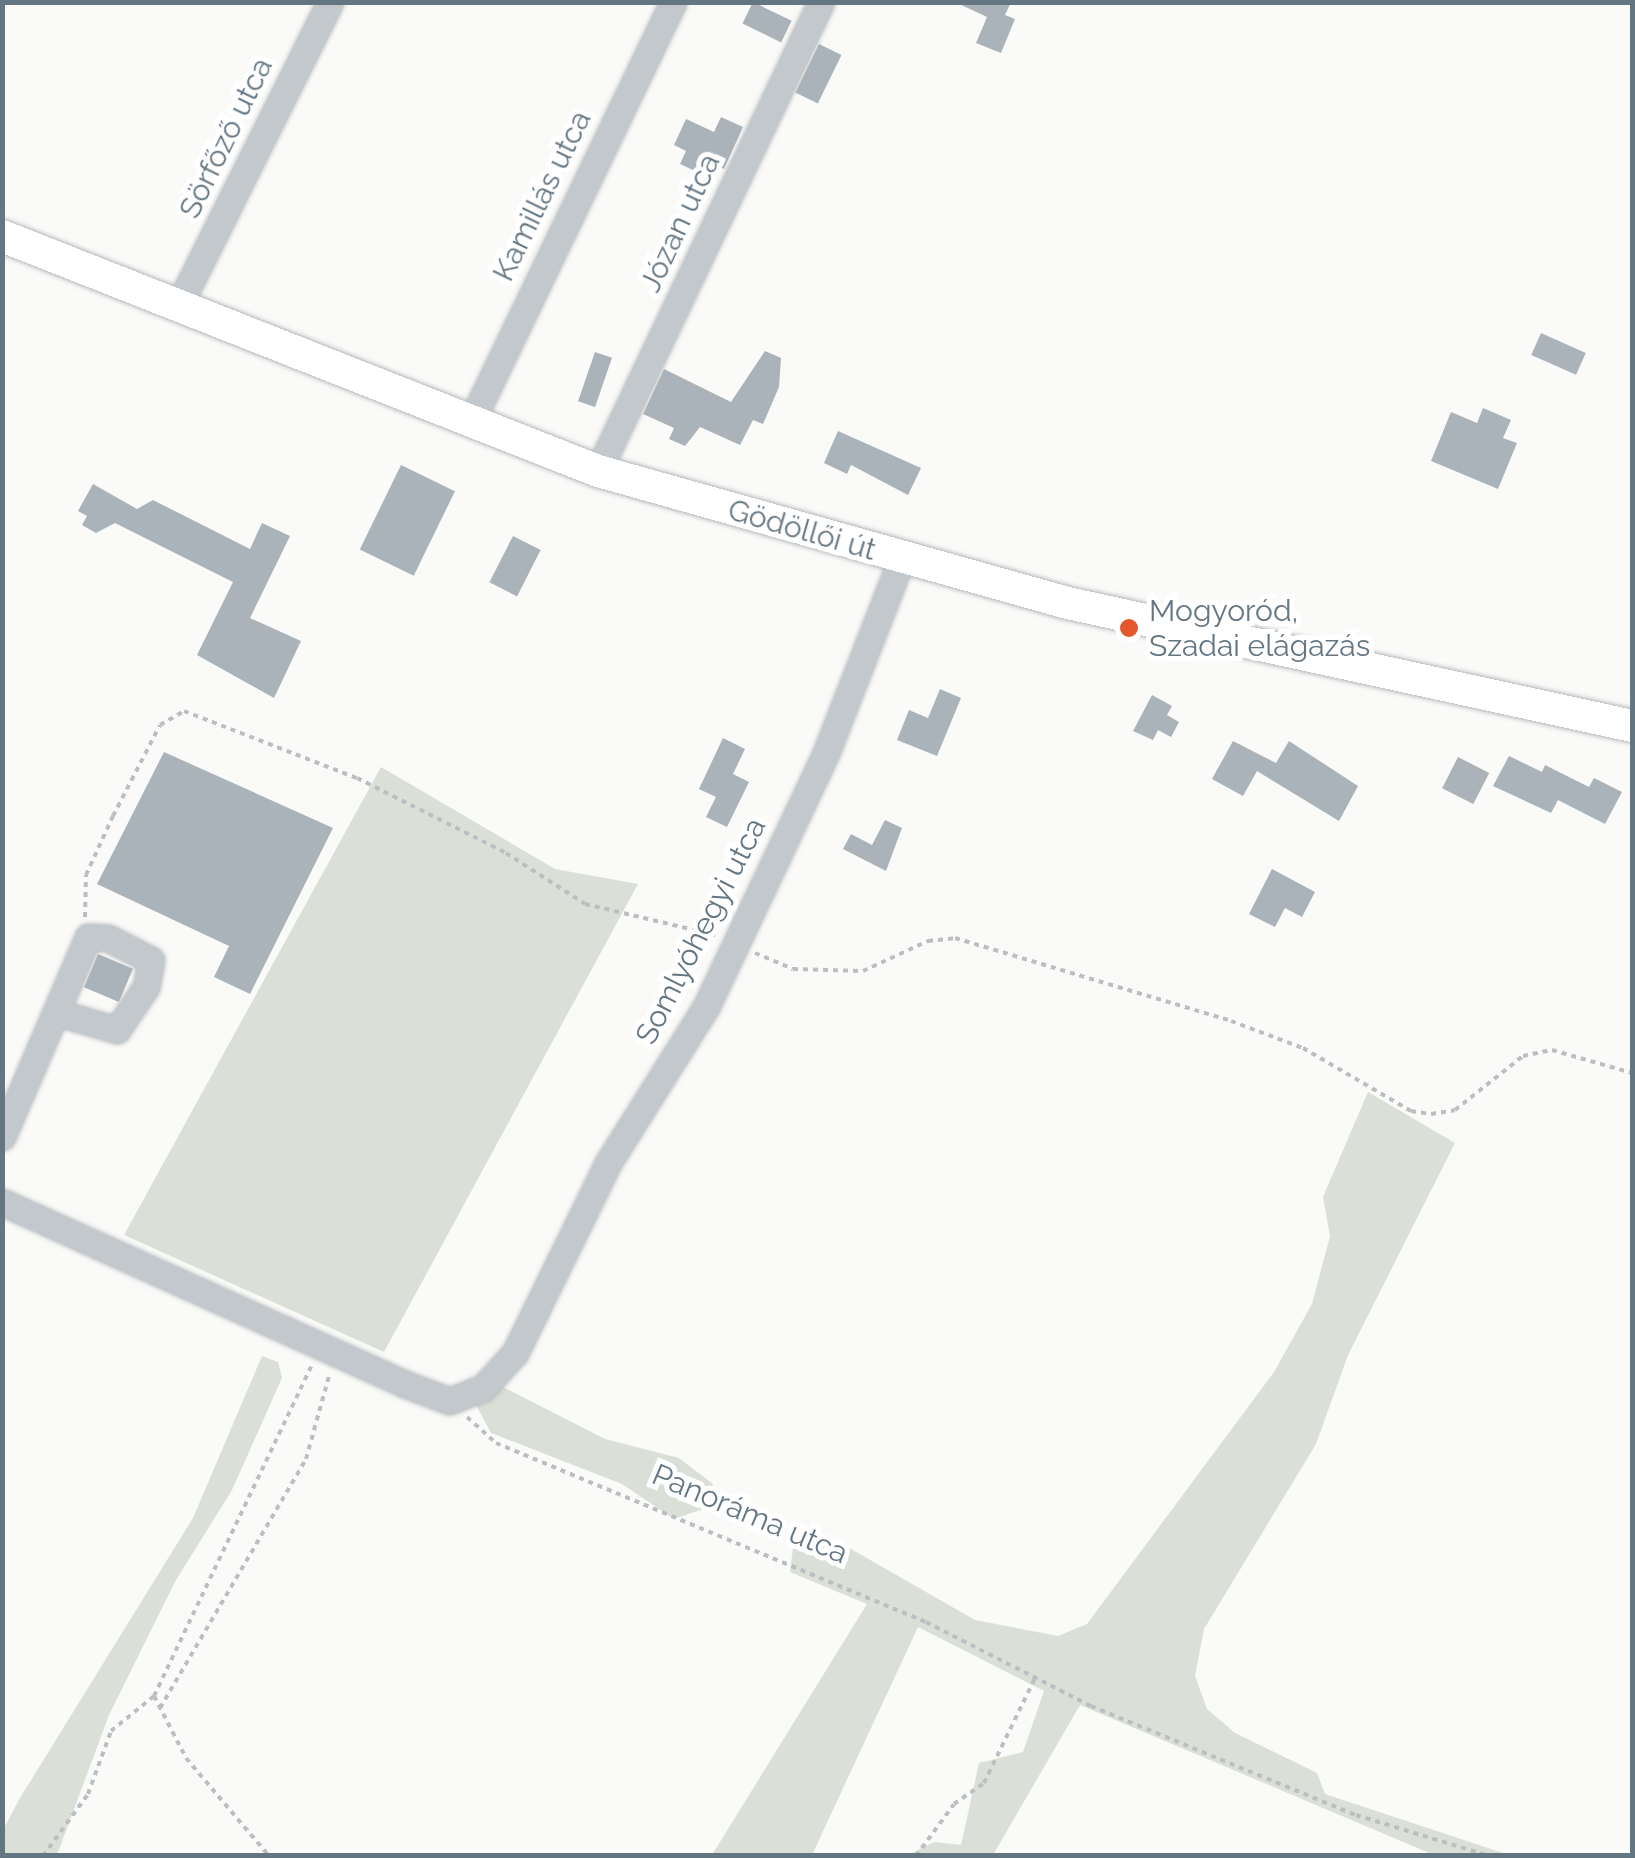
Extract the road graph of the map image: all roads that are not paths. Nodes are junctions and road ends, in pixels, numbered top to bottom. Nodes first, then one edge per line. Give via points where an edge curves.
1 (330, 2) edge
2 (673, 2) edge
3 (821, 2) edge
4 (2, 236) edge
5 (180, 303) junction
6 (472, 420) junction
7 (598, 471) junction
8 (902, 558) junction
9 (1632, 726) edge
10 (59, 1013) junction
11 (2, 1136) edge
12 (2, 1202) edge

1 - 5 street, Sörfőző utca
2 - 6 street, Kamillás utca
3 - 7 street, Józan utca
4 - 5 main road, Gödöllői út
5 - 6 main road, Gödöllői út
6 - 7 main road, Gödöllői út
7 - 8 main road, Gödöllői út
8 - 9 main road, Gödöllői út via 1063,602
8 - 12 street, Somlyóhegyi utca via 826,753 706,1007 608,1163 515,1353 483,1388 450,1401
10 - 10 street via 92,936 151,960 153,972 117,1030
10 - 11 street

